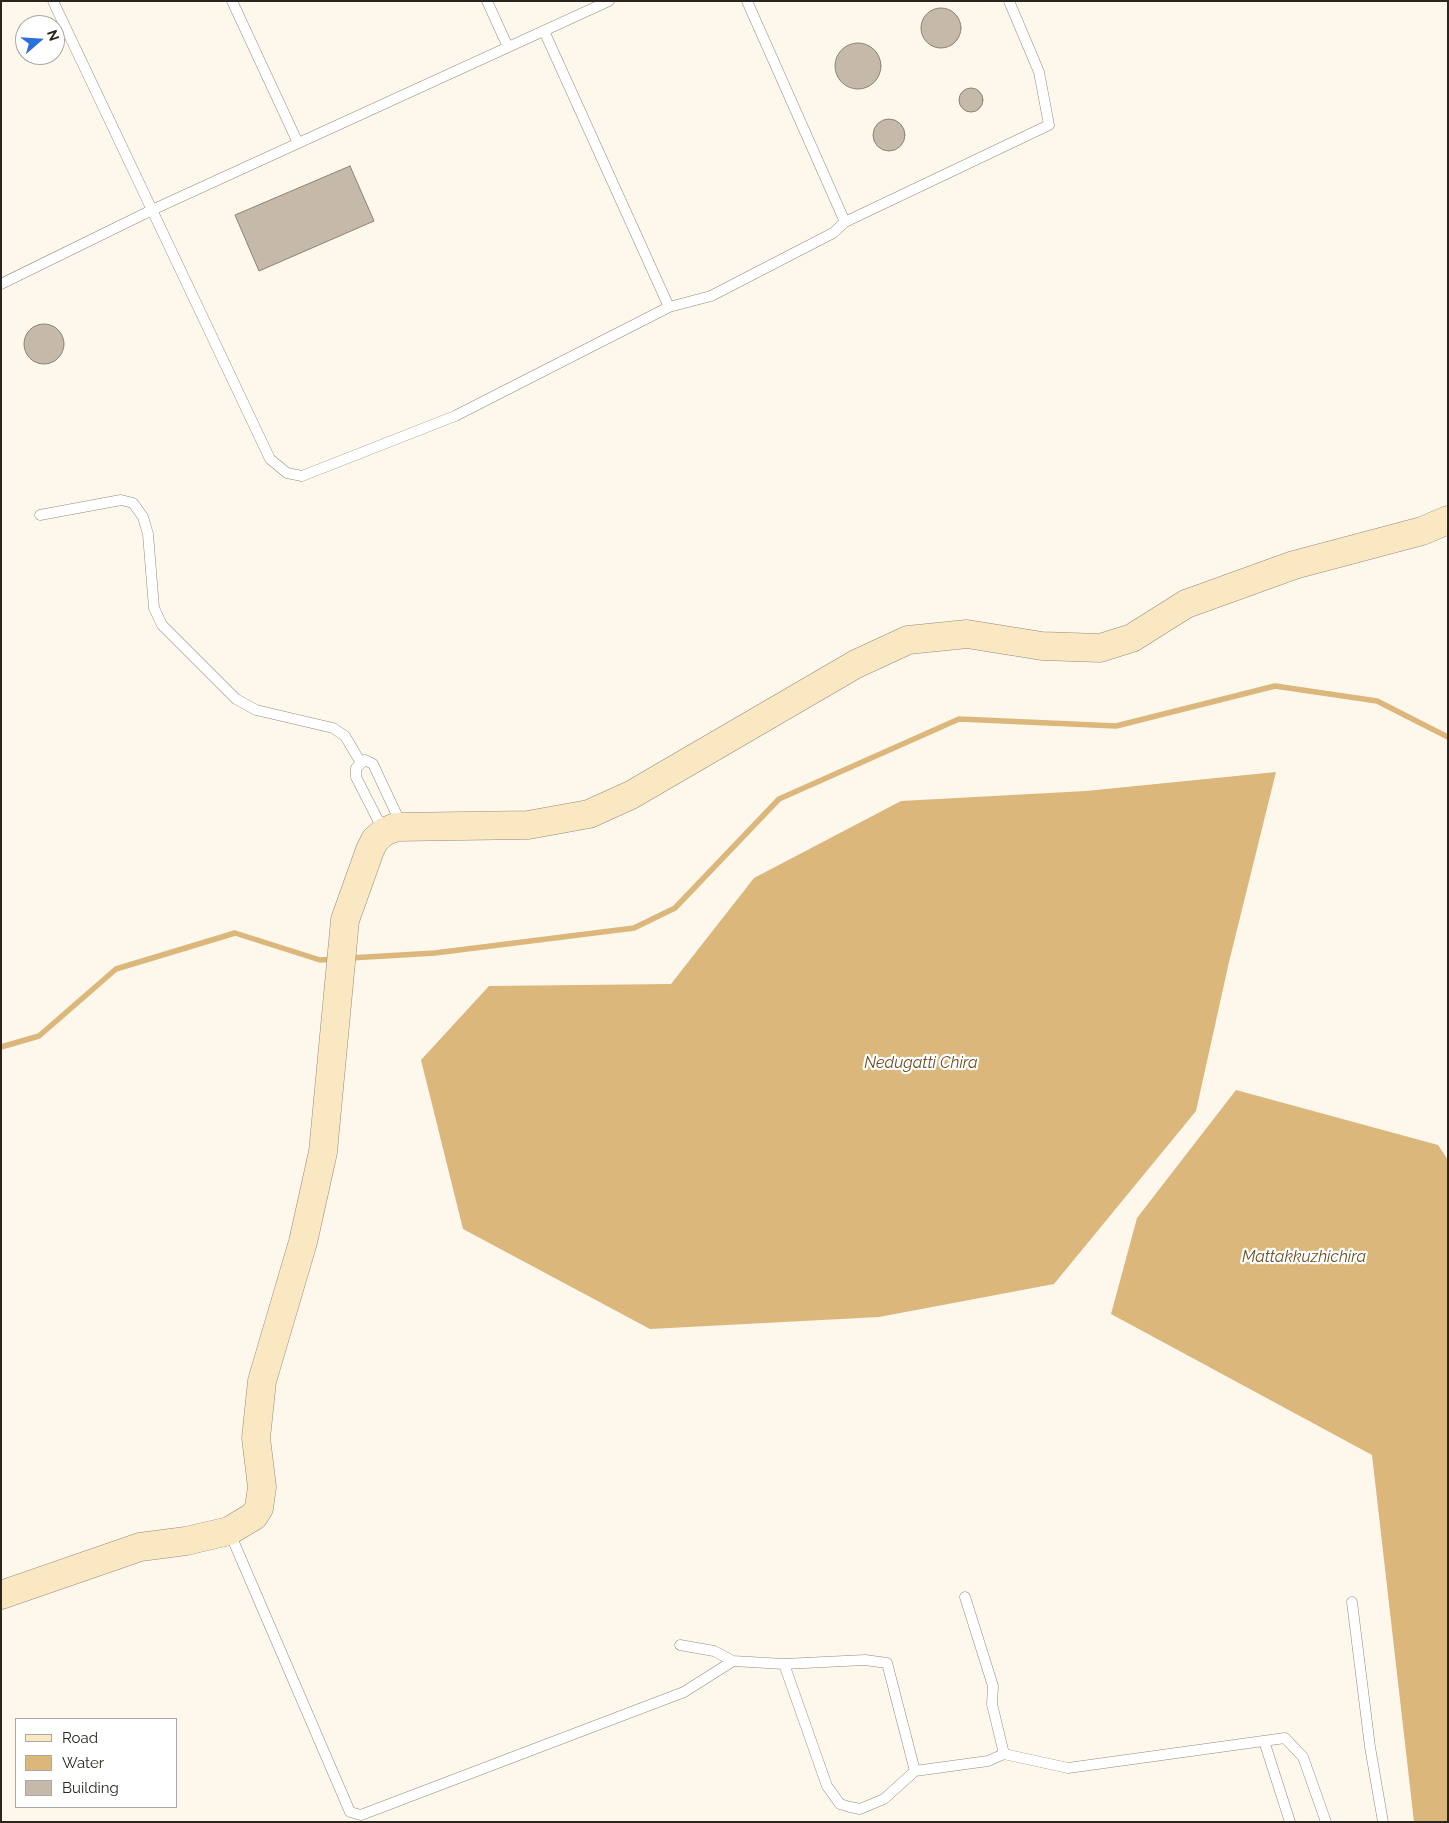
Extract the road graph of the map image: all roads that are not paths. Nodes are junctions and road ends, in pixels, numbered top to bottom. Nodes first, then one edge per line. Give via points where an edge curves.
1 (53, 1) edge
2 (232, 1) edge
3 (487, 1) edge
4 (608, 1) edge
5 (746, 1) edge
6 (1009, 1) edge
7 (544, 31) junction
8 (508, 47) junction
9 (298, 143) junction
10 (152, 210) junction
11 (845, 222) junction
12 (1, 284) edge
13 (669, 307) junction
14 (40, 514) dead end
15 (1448, 520) edge
16 (360, 763) junction
17 (393, 829) junction
18 (229, 1531) junction
19 (1, 1595) edge
20 (965, 1597) dead end
21 (1352, 1602) dead end
22 (680, 1646) dead end
23 (733, 1661) junction
24 (784, 1664) junction
25 (1264, 1741) junction
26 (1004, 1754) junction
27 (915, 1771) junction
28 (1290, 1822) edge
29 (1326, 1822) edge
30 (1383, 1822) edge

1 - 10 lane
2 - 9 lane
3 - 8 lane
4 - 7 lane
5 - 11 lane
6 - 11 lane via 1039,72 1049,125
7 - 8 lane
7 - 13 lane
8 - 9 lane
9 - 10 lane
10 - 12 lane
10 - 13 lane via 270,459 286,472 302,476 455,416
11 - 13 lane via 833,233 711,296
14 - 16 lane via 121,500 133,504 143,517 148,534 154,608 162,625 236,699 256,710 333,728 345,736
15 - 17 main road via 1422,531 1294,565 1186,604 1132,638 1100,648 1042,646 967,634 908,640 856,664 631,795 589,814 528,825
16 - 17 lane via 356,777
16 - 17 lane via 365,760 372,764
17 - 18 main road via 375,840 345,920 323,1152 303,1242 262,1381 256,1438 261,1501 254,1516
18 - 19 main road via 140,1547
18 - 23 lane via 350,1812 361,1815 684,1692
20 - 26 lane via 993,1686 992,1704
21 - 30 lane via 1370,1748
22 - 23 lane via 714,1651
23 - 24 lane
24 - 27 lane via 865,1660 886,1663
24 - 27 lane via 827,1786 840,1804 860,1809 872,1805 884,1799
25 - 26 lane via 1068,1768
25 - 28 lane
25 - 29 lane via 1285,1738 1303,1757
26 - 27 lane via 988,1761

